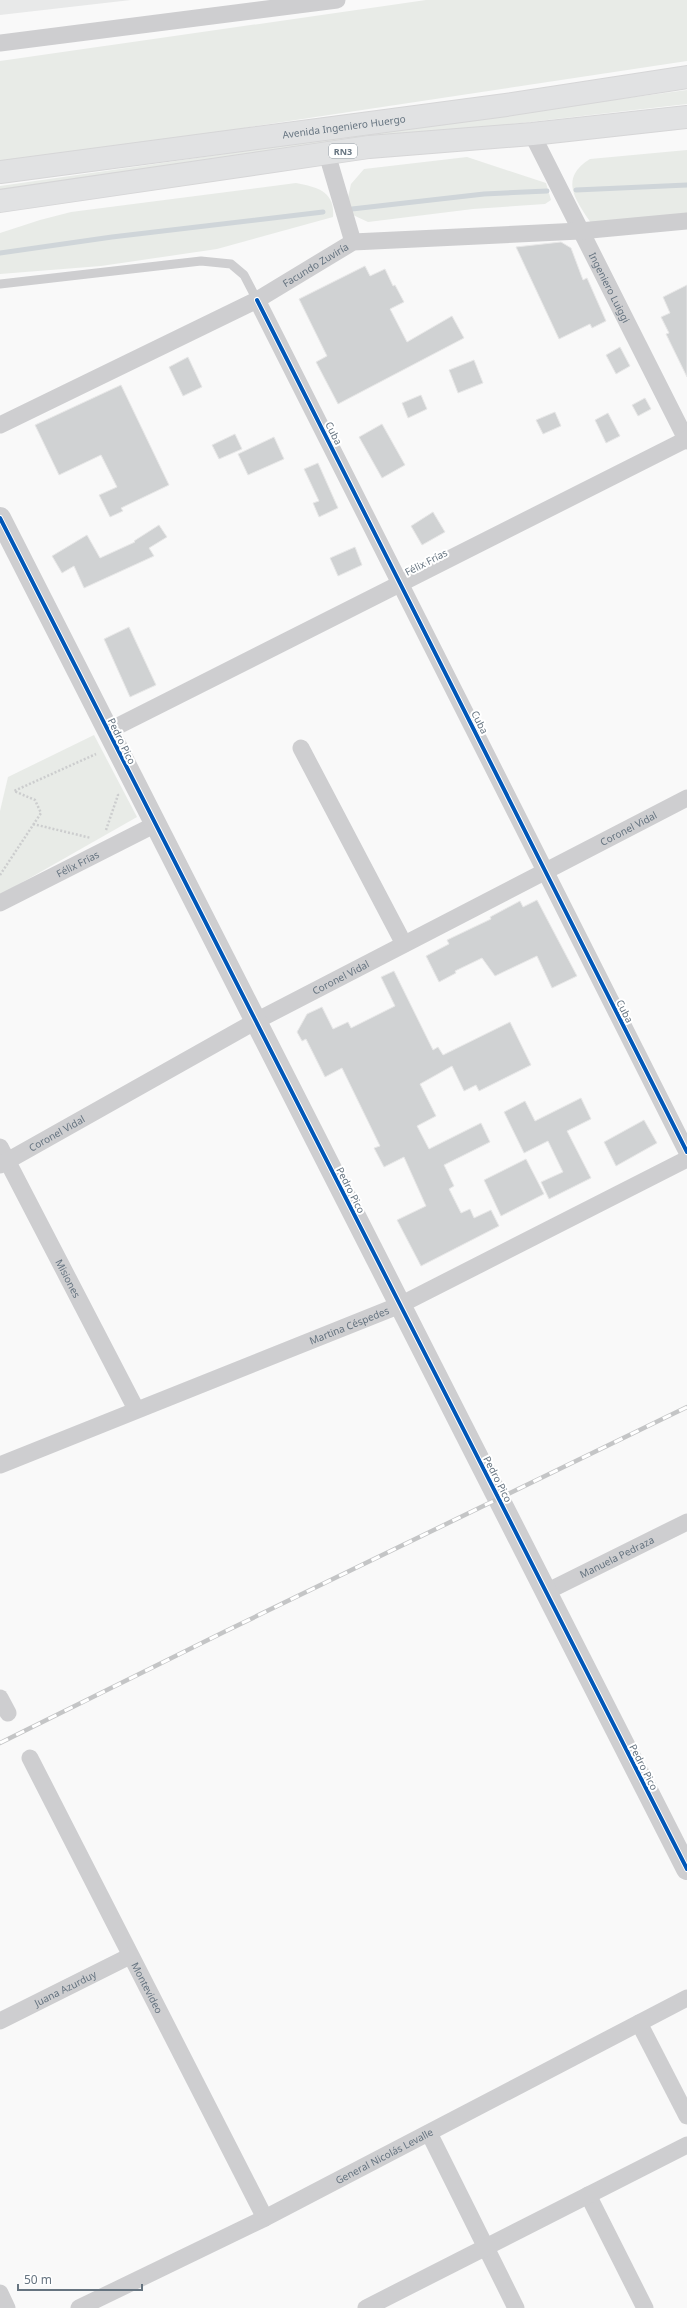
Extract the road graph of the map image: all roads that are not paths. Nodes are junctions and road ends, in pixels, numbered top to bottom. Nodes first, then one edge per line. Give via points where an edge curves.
1 (337, 0) edge
2 (0, 42) edge
3 (687, 77) edge
4 (687, 117) edge
5 (532, 134) junction
6 (327, 154) junction
7 (0, 172) edge
8 (0, 201) edge
9 (687, 221) edge
10 (580, 231) junction
11 (353, 242) junction
12 (0, 284) edge
13 (257, 300) junction
14 (0, 425) edge
15 (687, 440) edge
16 (0, 518) edge
17 (401, 583) junction
18 (108, 731) junction
19 (301, 748) dead end
20 (687, 798) edge
21 (154, 825) junction
22 (546, 871) junction
23 (0, 903) edge
24 (404, 944) junction
25 (256, 1021) junction
26 (687, 1152) edge
27 (2, 1158) edge
28 (687, 1159) edge
29 (400, 1305) junction
30 (136, 1409) junction
31 (0, 1465) edge
32 (687, 1522) edge
33 (546, 1592) junction
34 (30, 1758) dead end
35 (687, 1869) edge
36 (130, 1956) junction
37 (687, 1998) edge
38 (0, 2021) edge
39 (639, 2023) junction
40 (687, 2116) edge
41 (428, 2133) junction
42 (687, 2145) edge
43 (588, 2195) junction
44 (265, 2218) junction
45 (486, 2247) junction
46 (0, 2293) edge
47 (102, 2303) edge
48 (7, 2308) edge
49 (79, 2308) edge
50 (366, 2308) edge
51 (516, 2308) edge
52 (645, 2308) edge

1 - 2 street
3 - 7 highway, Avenida Ingeniero Huergo via 506,105
4 - 5 highway, RN3
5 - 6 highway, RN3 via 369,147
5 - 10 street, Ingeniero Luiggi
6 - 8 highway, RN3
6 - 11 street
9 - 10 street, Facundo Zuviría
10 - 11 street, Facundo Zuviría
10 - 15 street, Ingeniero Luiggi
11 - 13 street, Facundo Zuviría
12 - 13 lane via 201,261 231,264 244,275
13 - 14 street, Facundo Zuviría
13 - 17 street, Cuba
15 - 17 street, Félix Frías
16 - 18 street, Pedro Pico
17 - 18 street, Félix Frías
17 - 22 street, Cuba
18 - 21 street, Pedro Pico
19 - 24 street
20 - 22 street, Coronel Vidal
21 - 23 street, Félix Frías
21 - 25 street, Pedro Pico
22 - 24 street, Coronel Vidal
22 - 26 street, Cuba
24 - 25 street, Coronel Vidal
25 - 27 street, Coronel Vidal
25 - 29 street, Pedro Pico
27 - 30 street, Misiones
28 - 29 street, Martina Céspedes
29 - 30 street, Martina Céspedes
29 - 33 street, Pedro Pico
30 - 31 street, Martina Céspedes
32 - 33 street, Manuela Pedraza
33 - 35 street, Pedro Pico
34 - 36 street, Montevideo
36 - 38 street, Juana Azurduy
36 - 44 street, Montevideo
37 - 39 street, General Nicolás Levalle
39 - 40 street
39 - 41 street, General Nicolás Levalle
41 - 44 street, General Nicolás Levalle
41 - 45 street
42 - 43 street
43 - 45 street
43 - 52 street
44 - 47 street, General Nicolás Levalle
45 - 50 street
45 - 51 street
46 - 48 street
47 - 49 street, General Nicolás Levalle

